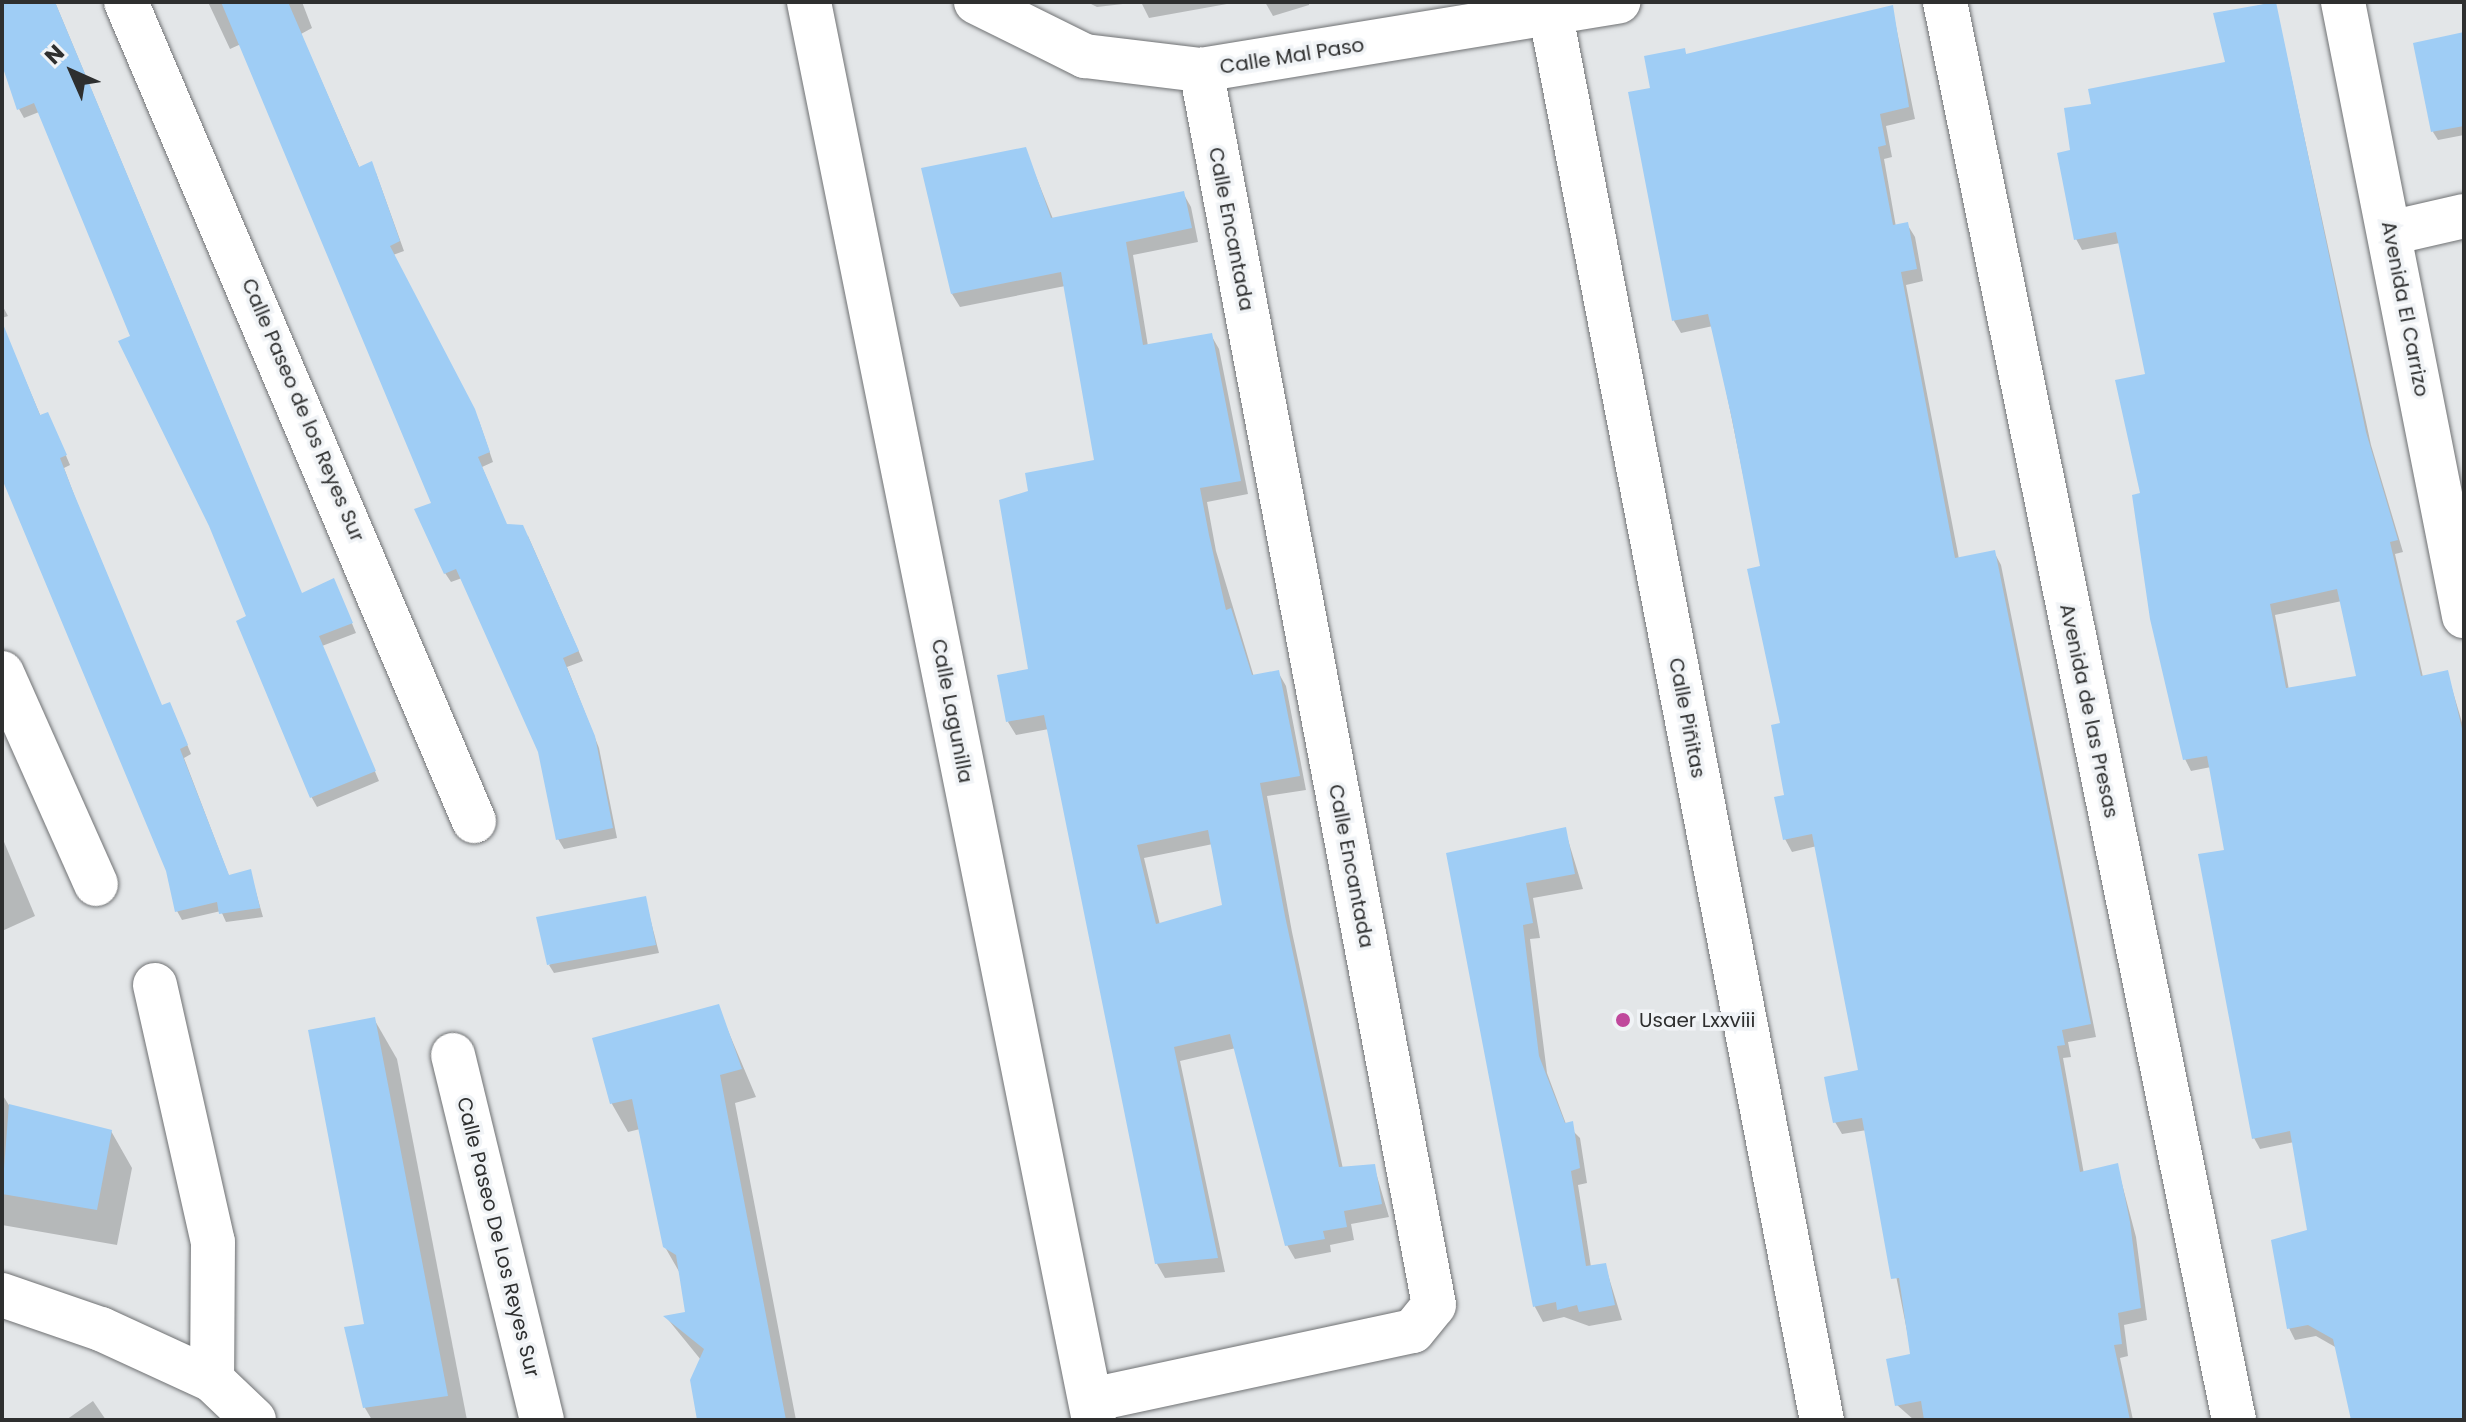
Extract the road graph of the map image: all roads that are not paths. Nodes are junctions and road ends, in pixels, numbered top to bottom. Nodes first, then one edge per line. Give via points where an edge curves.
1 (126, 2) edge
2 (809, 2) edge
3 (976, 2) edge
4 (1618, 2) edge
5 (1945, 2) edge
6 (2343, 2) edge
7 (1551, 16) junction
8 (1201, 70) junction
9 (2464, 216) edge
10 (2390, 233) junction
11 (2463, 604) edge
12 (2, 673) edge
13 (474, 821) dead end
14 (96, 884) dead end
15 (155, 985) dead end
16 (453, 1055) dead end
17 (2, 1295) edge
18 (212, 1380) junction
19 (1093, 1410) edge
20 (254, 1420) edge
21 (542, 1420) edge
22 (1822, 1420) edge
23 (2234, 1420) edge

1 - 13 street, Calle Paseo de los Reyes Sur
2 - 19 street, Calle Lagunilla
3 - 8 street, Calle Mal Paso via 1085,56
4 - 7 street, Calle Mal Paso
5 - 23 street, Avenida de las Presas
6 - 10 street, Avenida El Carrizo
7 - 8 street, Calle Mal Paso
7 - 22 street, Calle Piñitas
8 - 19 street, Calle Encantada via 1434,1305 1413,1331
9 - 10 street
10 - 11 street, Avenida El Carrizo
12 - 14 street
15 - 18 street via 213,1242
16 - 21 street, Calle Paseo De Los Reyes Sur
17 - 18 street via 101,1329
18 - 20 street

